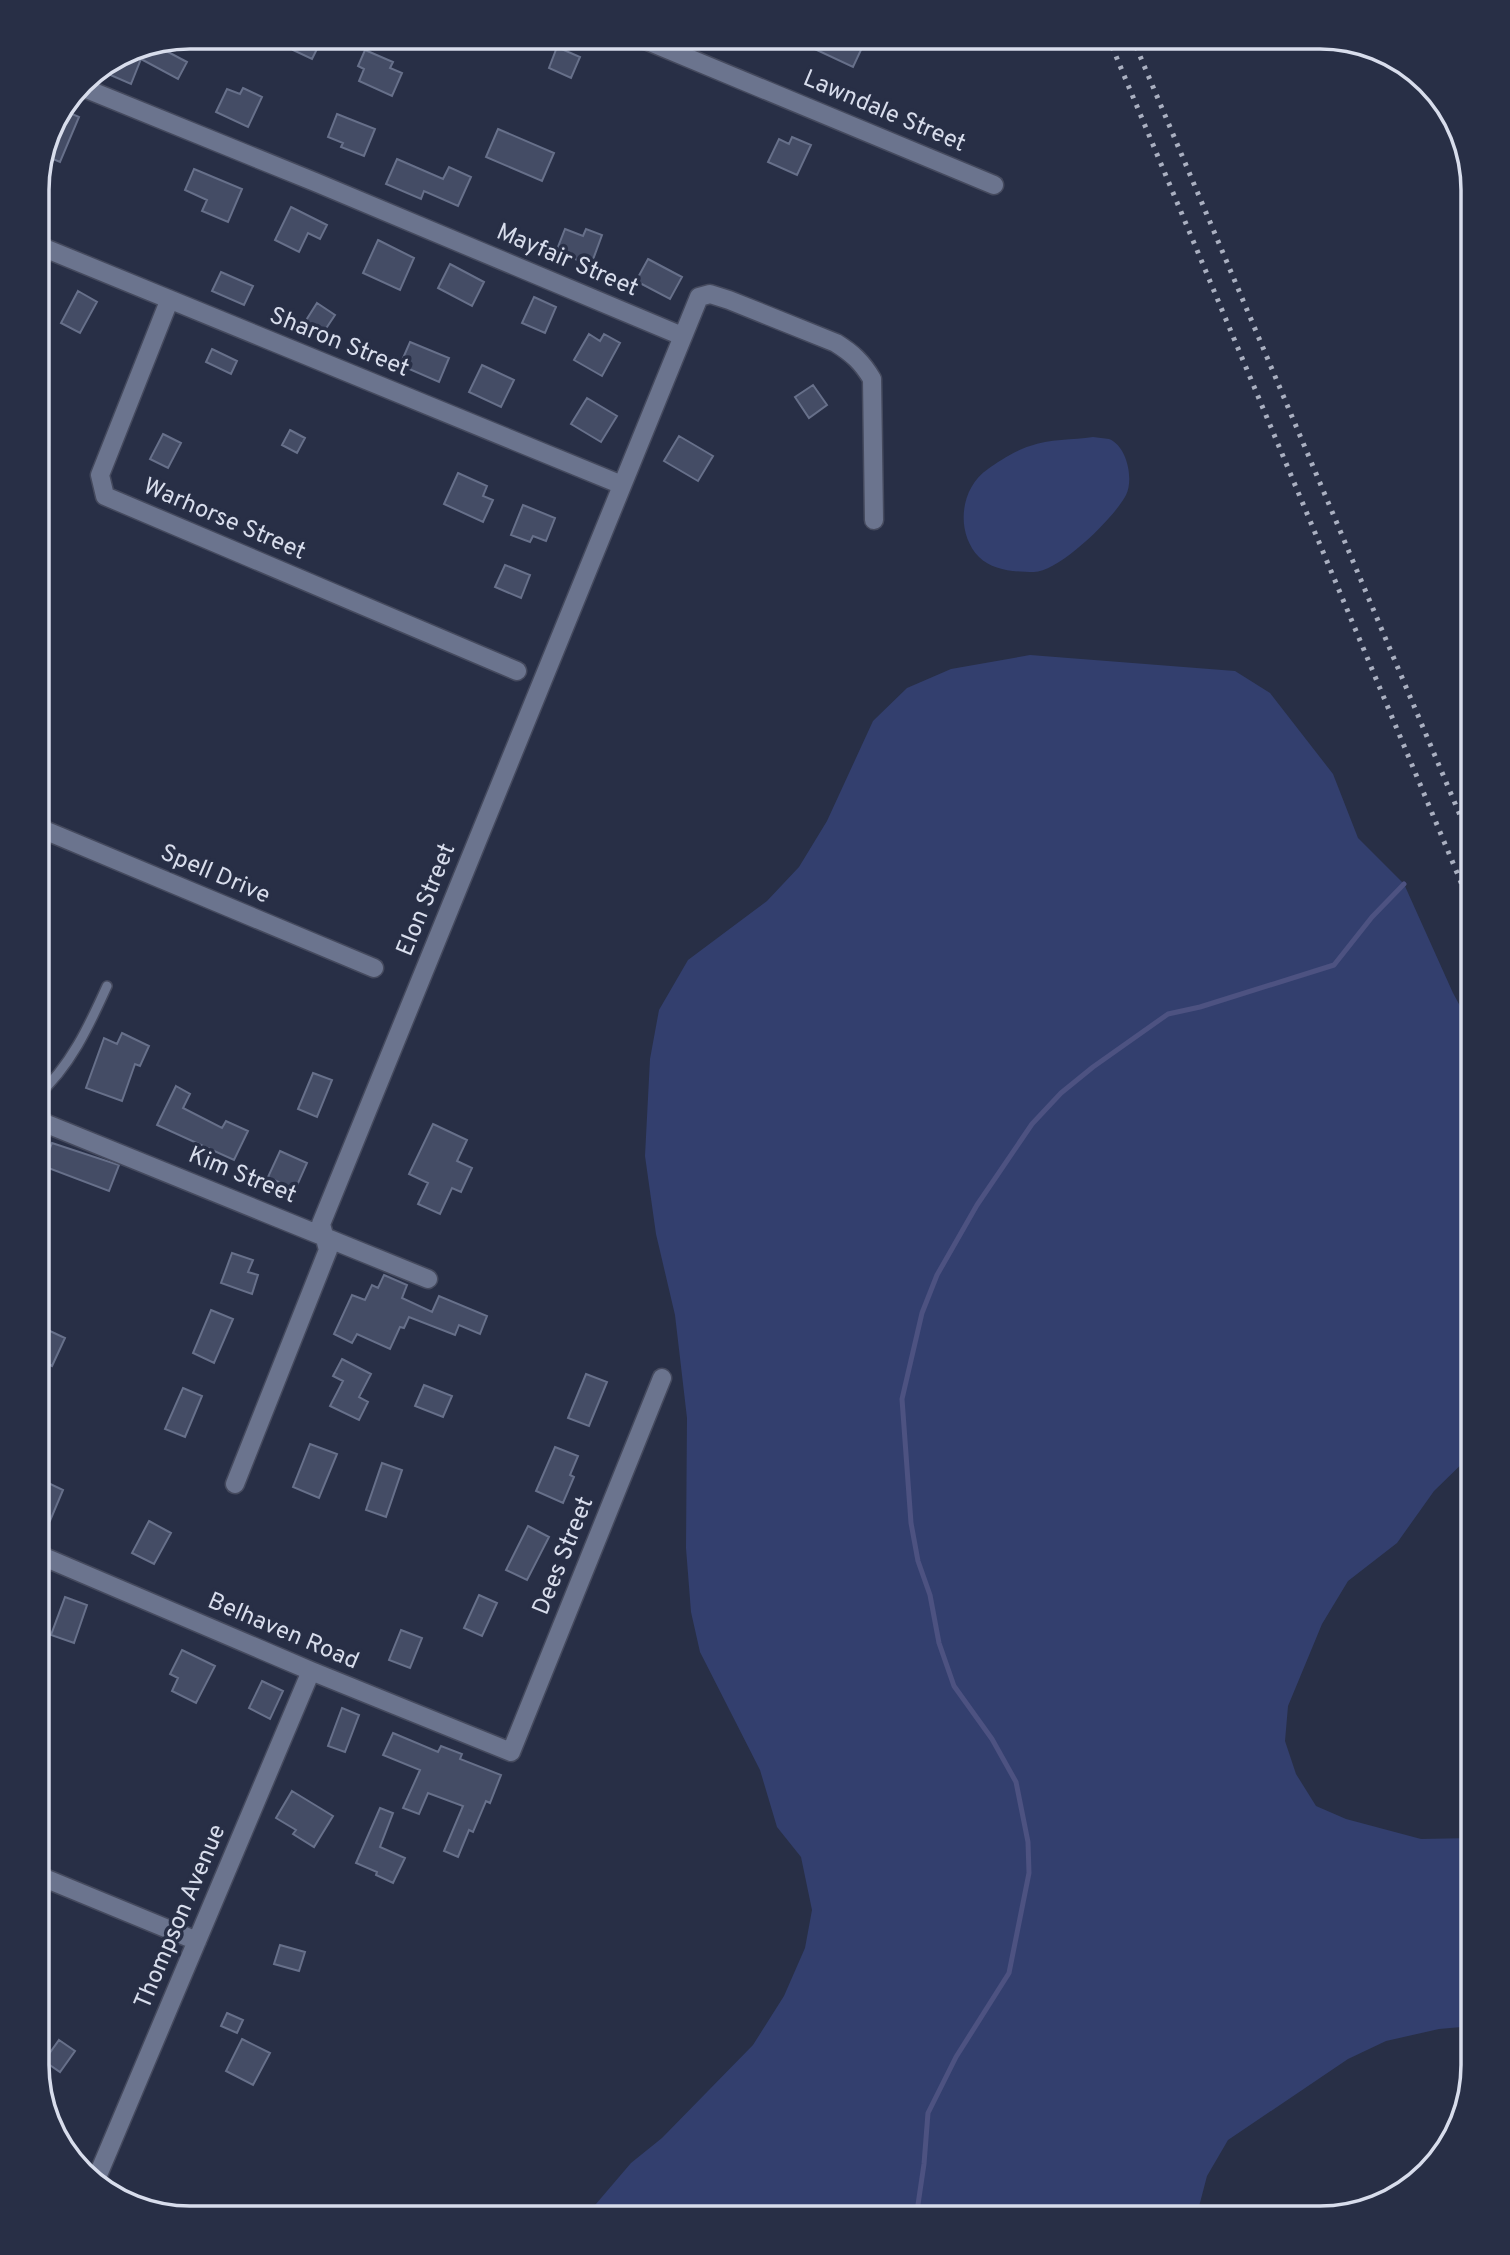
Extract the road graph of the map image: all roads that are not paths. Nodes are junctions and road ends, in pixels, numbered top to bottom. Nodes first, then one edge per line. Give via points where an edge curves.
1 (667, 49) edge
2 (90, 90) edge
3 (994, 184) dead end
4 (49, 251) edge
5 (169, 301) junction
6 (682, 336) junction
7 (622, 485) junction
8 (874, 520) dead end
9 (517, 671) dead end
10 (49, 832) edge
11 (374, 968) dead end
12 (107, 986) dead end
13 (49, 1084) edge
14 (49, 1125) edge
15 (323, 1236) junction
16 (428, 1279) dead end
17 (662, 1378) dead end
18 (235, 1484) dead end
19 (49, 1559) edge
20 (312, 1671) junction
21 (511, 1752) joint
22 (49, 1880) edge
23 (197, 1941) junction
24 (99, 2172) edge

1 - 3 street, Lawndale Street
2 - 6 street, Mayfair Street
4 - 5 street, Sharon Street
5 - 7 street, Sharon Street
5 - 9 street, Warhorse Street via 100,475 105,496
6 - 7 street, Elon Street
6 - 8 street via 699,296 710,294 836,343 864,364 872,379
7 - 15 street, Elon Street via 321,1224
10 - 11 street, Spell Drive
12 - 13 lane via 76,1049
14 - 15 street, Kim Street
15 - 16 street, Kim Street
15 - 18 street, Elon Street via 328,1250
17 - 21 street, Dees Street
19 - 20 street, Belhaven Road
20 - 21 street, Belhaven Road
20 - 23 street, Thompson Avenue
22 - 23 street
23 - 24 street, Thompson Avenue

